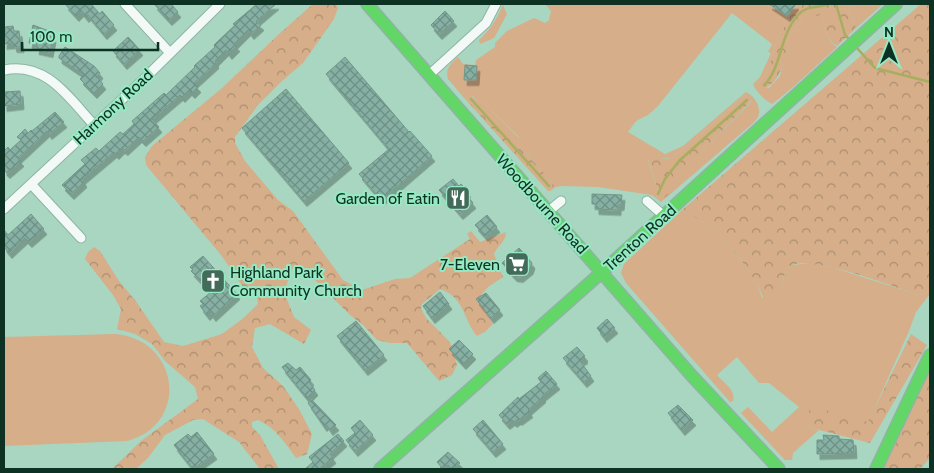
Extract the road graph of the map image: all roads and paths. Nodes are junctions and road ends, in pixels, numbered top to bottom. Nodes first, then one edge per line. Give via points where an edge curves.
1 (125, 4) edge
2 (220, 4) edge
3 (367, 4) edge
4 (496, 4) edge
5 (896, 4) edge
6 (170, 53) junction
7 (4, 70) edge
8 (429, 75) junction
9 (94, 126) junction
10 (31, 184) junction
11 (561, 201) dead end
12 (647, 201) dead end
13 (4, 208) edge
14 (549, 211) junction
15 (664, 216) junction
16 (80, 238) dead end
17 (602, 272) junction
18 (930, 356) edge
19 (380, 469) edge
20 (779, 469) edge
21 (876, 469) edge

1 - 6 street
2 - 6 street, Harmony Road
3 - 8 main road, Woodbourne Road
4 - 8 street via 486,22
5 - 15 main road, Trenton Road
6 - 9 street, Harmony Road
7 - 9 street via 30,69 49,78
8 - 14 main road, Woodbourne Road
9 - 10 street, Harmony Road
10 - 13 street, Harmony Road
10 - 16 street
11 - 14 street
12 - 15 street
14 - 17 main road, Woodbourne Road
15 - 17 main road, Trenton Road
17 - 19 main road, Trenton Road
17 - 20 main road, Woodbourne Road via 692,376
18 - 21 main road

